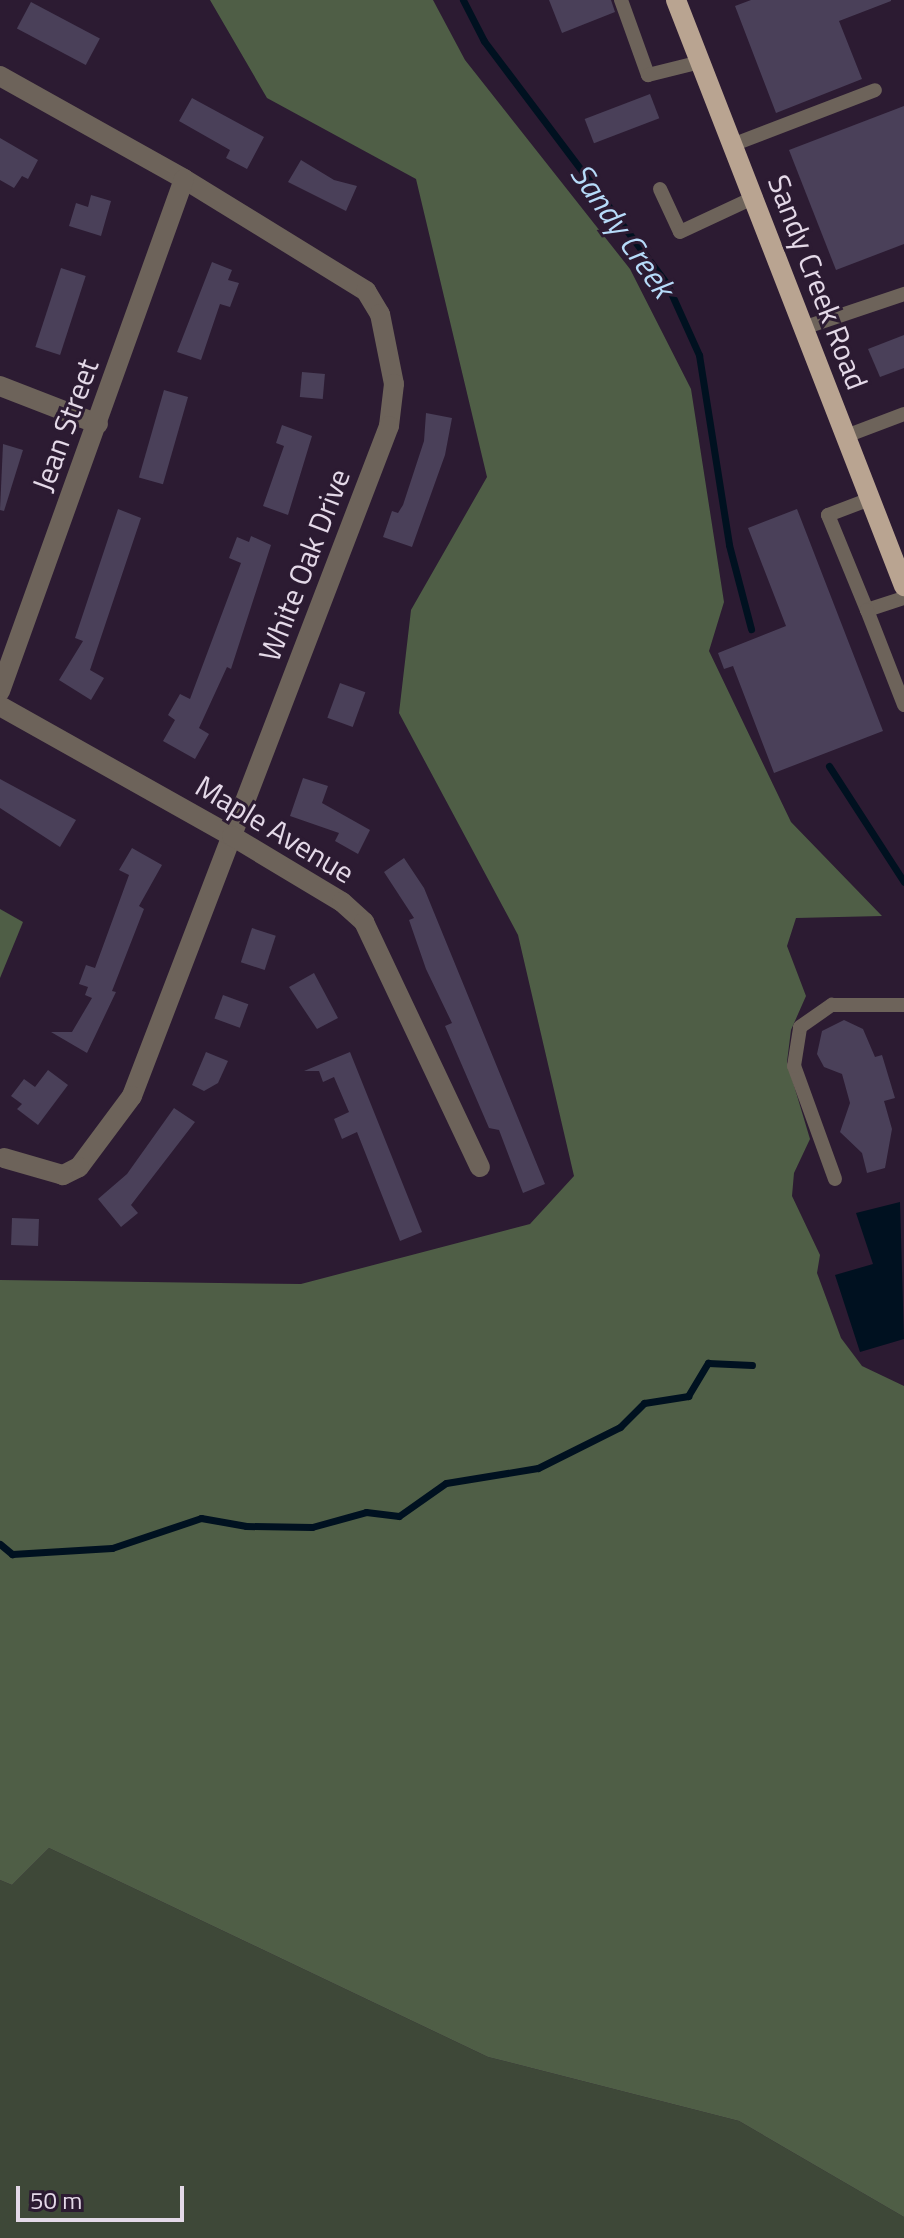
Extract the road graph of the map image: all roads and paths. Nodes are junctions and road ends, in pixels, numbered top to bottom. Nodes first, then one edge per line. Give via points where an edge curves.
1 (621, 0) edge
2 (676, 0) edge
3 (700, 62) junction
4 (0, 76) edge
5 (875, 90) dead end
6 (732, 145) junction
7 (184, 179) junction
8 (660, 189) dead end
9 (753, 198) junction
10 (904, 294) edge
11 (803, 328) junction
12 (0, 386) edge
13 (904, 414) edge
14 (98, 424) junction
15 (846, 436) junction
16 (870, 499) junction
17 (904, 586) edge
18 (904, 598) edge
19 (867, 610) junction
20 (0, 691) edge
21 (904, 705) edge
22 (0, 706) edge
23 (232, 836) junction
24 (904, 1005) edge
25 (4, 1158) dead end
26 (480, 1167) dead end
27 (835, 1179) dead end

1 - 3 lane via 648,75
2 - 3 main road, Sandy Creek Road
3 - 6 main road, Sandy Creek Road
4 - 7 street, White Oak Drive
5 - 6 lane
6 - 9 main road, Sandy Creek Road
7 - 14 street, Jean Street
7 - 23 street, White Oak Drive via 366,291 380,314 394,384 389,426
8 - 9 lane via 680,232
9 - 11 main road, Sandy Creek Road
10 - 11 lane
11 - 15 main road, Sandy Creek Road
12 - 14 street
13 - 15 lane
14 - 20 street, Jean Street
15 - 16 main road, Sandy Creek Road
16 - 17 main road, Sandy Creek Road
16 - 19 lane via 828,515
18 - 19 lane
19 - 21 lane
22 - 23 street, Maple Avenue
23 - 25 street, White Oak Drive via 132,1096 79,1167 63,1175
23 - 26 street, Maple Avenue via 342,902 364,922
24 - 27 lane via 832,1005 800,1027 794,1066

